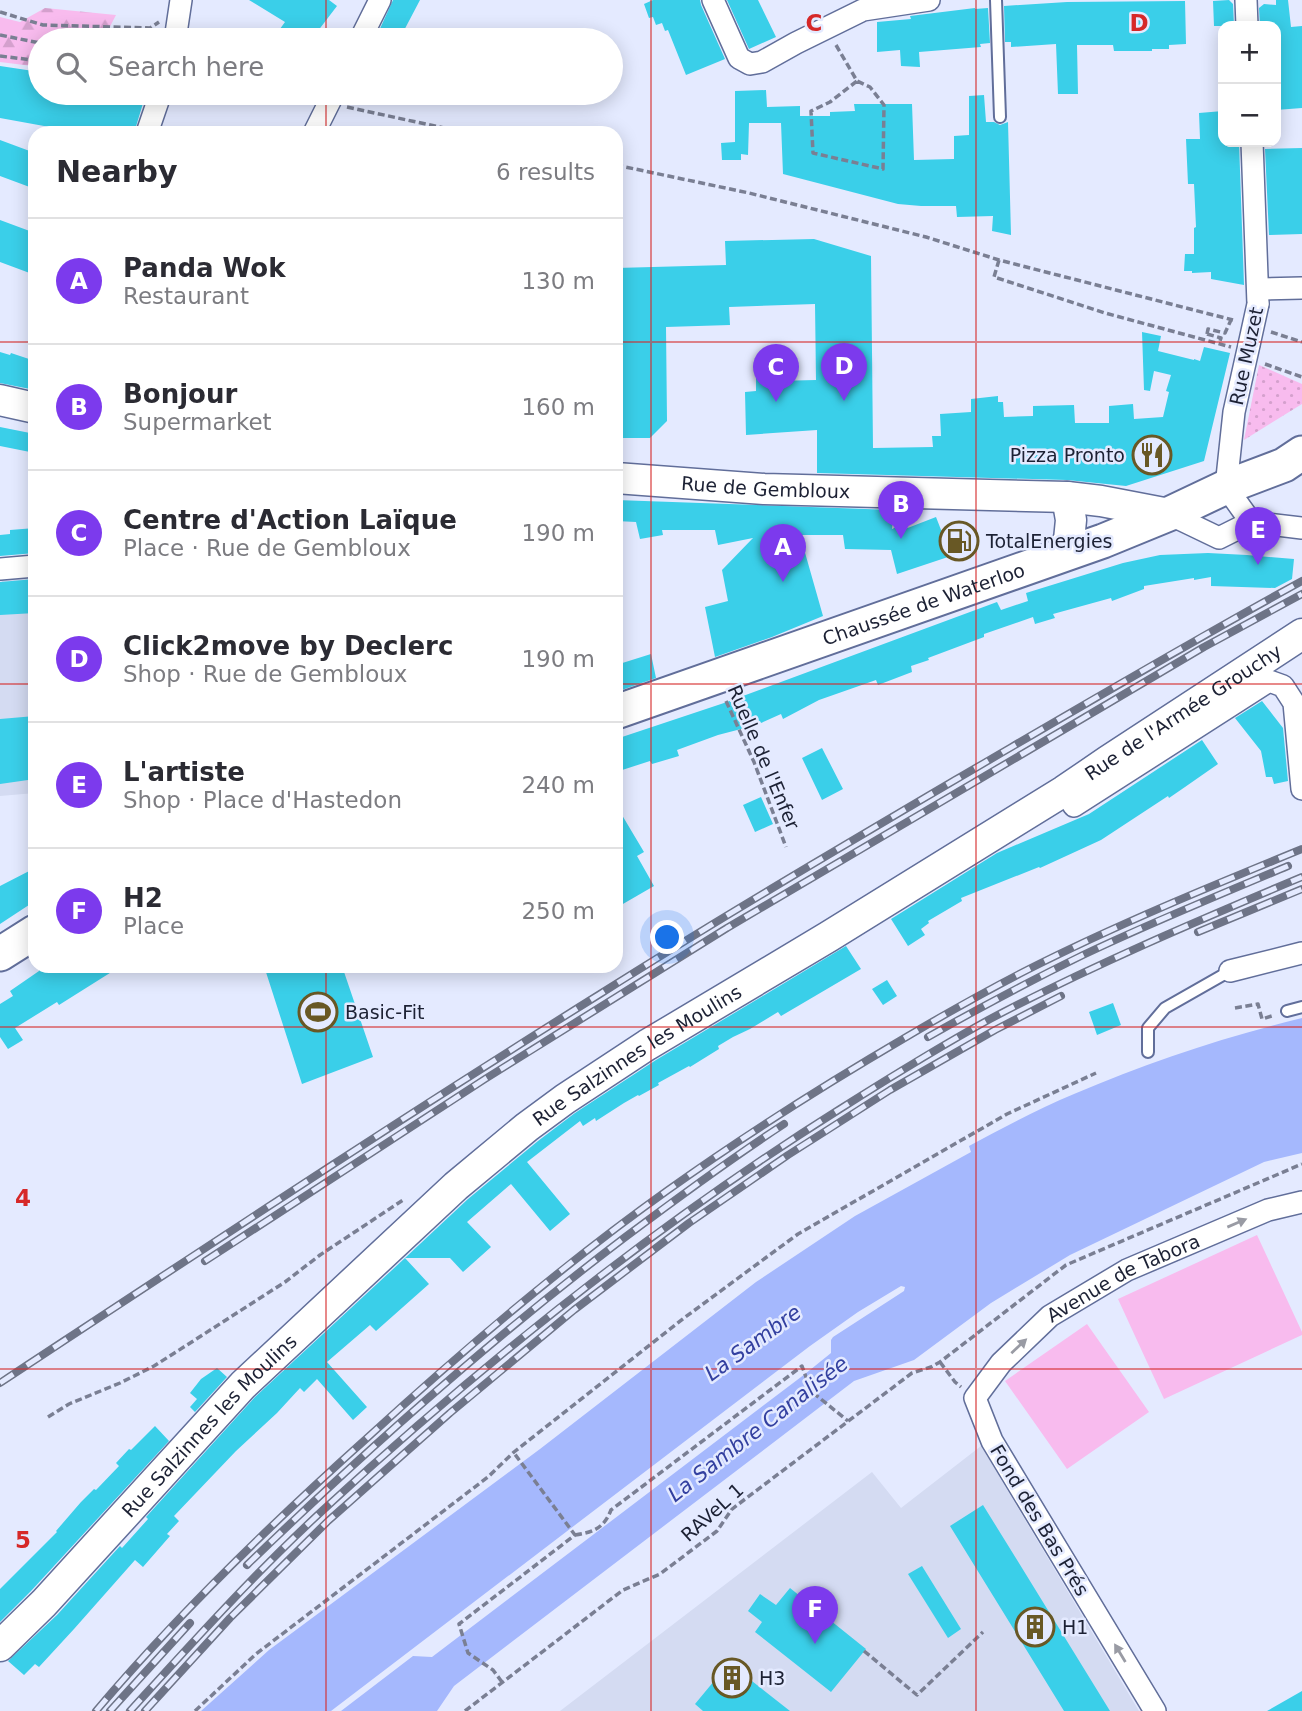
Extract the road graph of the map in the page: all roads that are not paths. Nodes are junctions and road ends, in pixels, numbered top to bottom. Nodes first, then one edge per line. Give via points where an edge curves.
1 (380, 0) edge
2 (713, 0) edge
3 (929, 0) edge
4 (996, 0) edge
5 (1246, 0) edge
6 (180, 6) edge
7 (1247, 21) edge
8 (177, 28) edge
9 (366, 28) edge
10 (156, 105) edge
11 (329, 105) edge
12 (1000, 117) dead end
13 (149, 126) edge
14 (318, 126) edge
15 (1252, 147) edge
16 (1302, 288) edge
17 (1258, 297) junction
18 (0, 400) edge
19 (28, 406) edge
20 (1302, 428) edge
21 (1302, 453) edge
22 (623, 479) edge
23 (1226, 487) junction
24 (1067, 497) junction
25 (1169, 514) junction
26 (1251, 522) junction
27 (1302, 528) edge
28 (1058, 556) junction
29 (28, 567) edge
30 (0, 569) edge
31 (1302, 634) edge
32 (623, 710) edge
33 (1302, 789) edge
34 (1064, 791) junction
35 (28, 936) edge
36 (1302, 953) edge
37 (0, 954) edge
38 (1230, 971) joint
39 (1302, 1007) edge
40 (1287, 1011) dead end
41 (1148, 1052) dead end
42 (1302, 1202) edge
43 (975, 1398) joint
44 (0, 1646) edge
45 (1155, 1711) edge

1 - 9 street
2 - 3 street via 739,58 750,64 863,10
4 - 12 lane
5 - 7 street
6 - 8 street
10 - 13 street
11 - 14 street, bridge
15 - 17 street, Rue Muzet
16 - 17 street
17 - 23 street, Rue Muzet, bridge via 1253,342 1234,412
18 - 19 street
20 - 23 main road
21 - 23 main road via 1284,465
22 - 24 street, Rue de Gembloux via 764,489
23 - 25 main road, Chaussée de Waterloo
23 - 26 street
24 - 25 street, Rue de Gembloux
24 - 28 street via 1069,540
25 - 26 street via 1219,538
25 - 28 main road, Chaussée de Waterloo
26 - 27 street
28 - 32 main road, Chaussée de Waterloo
29 - 30 street
31 - 34 street, Rue de l'Armée Grouchy
33 - 34 street via 1294,703 1283,685 1269,681 1074,806
34 - 44 street, Rue Salzinnes les Moulins via 647,1045 527,1127 418,1220 243,1385
35 - 37 main road
36 - 38 street
38 - 41 lane via 1165,1008 1148,1028
39 - 40 lane
43 -> 42 street, Avenue de Tabora via 1001,1363 1050,1317 1126,1270 1268,1210
45 -> 43 street, Fond des Bas Prés via 992,1441

